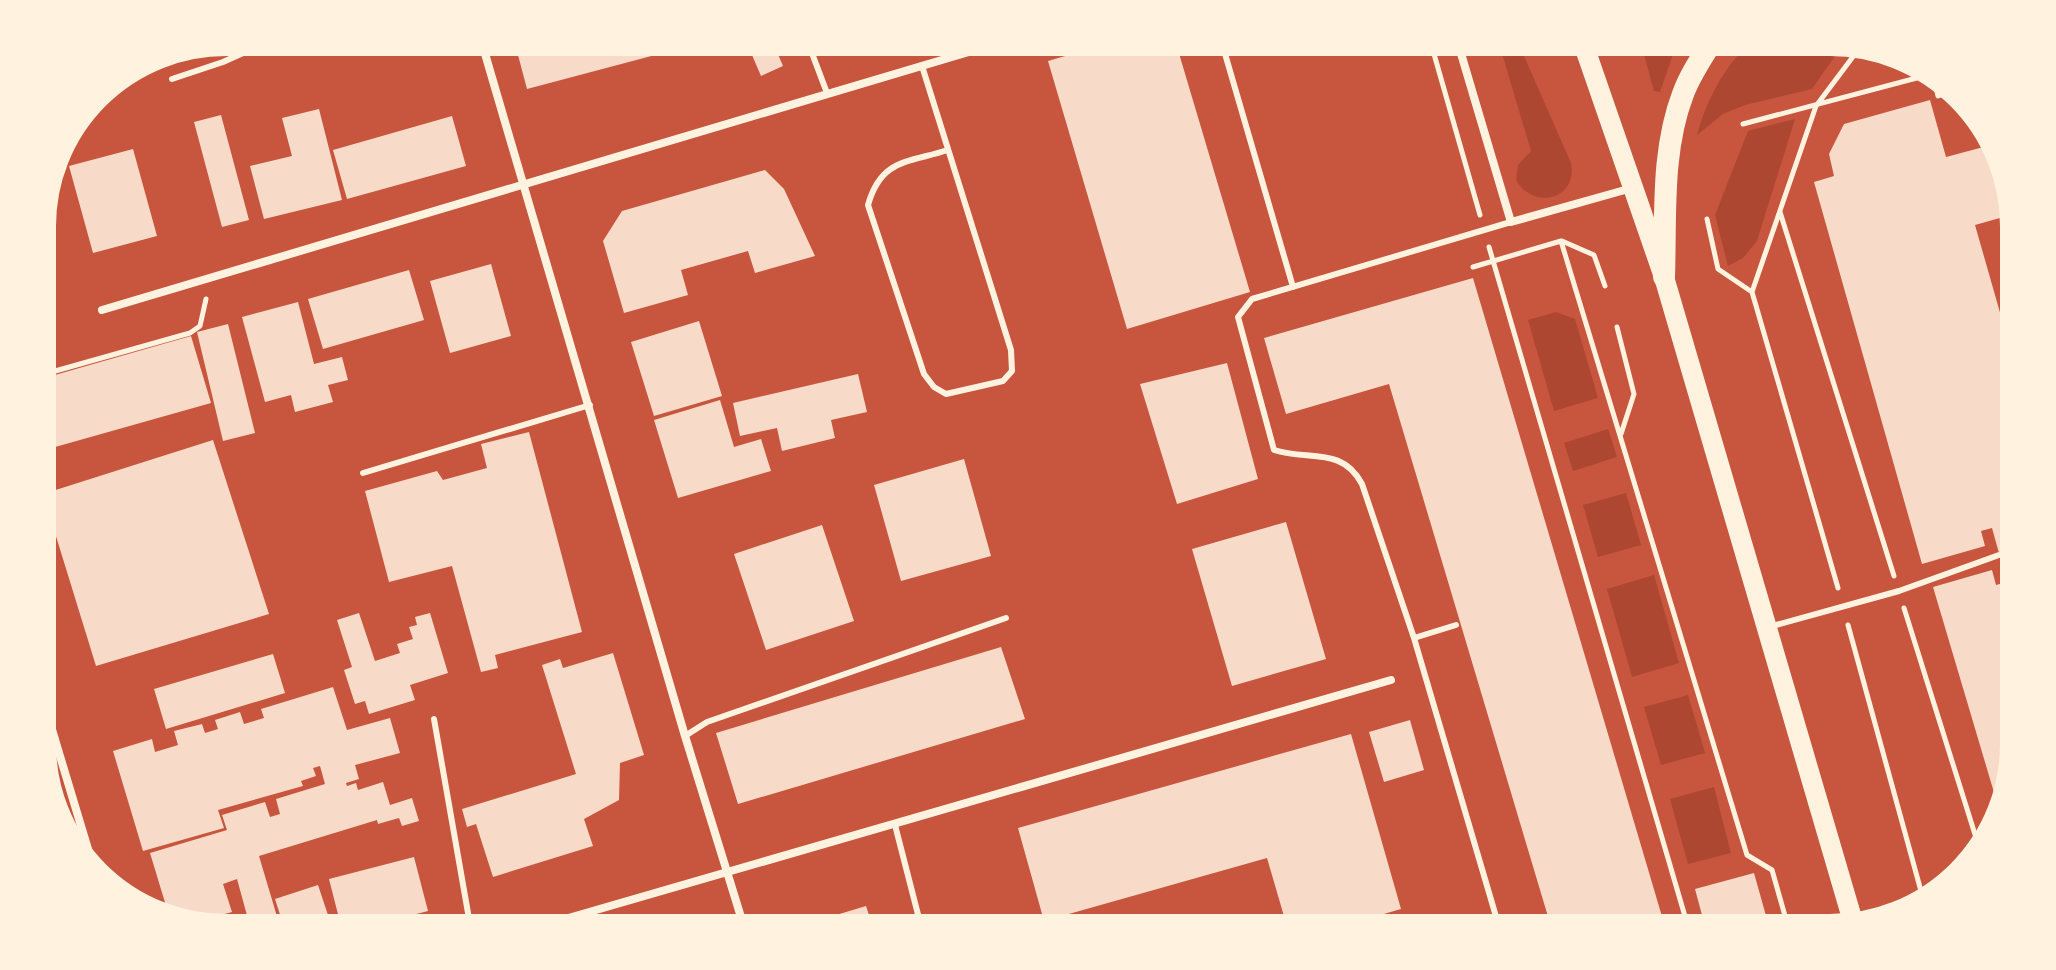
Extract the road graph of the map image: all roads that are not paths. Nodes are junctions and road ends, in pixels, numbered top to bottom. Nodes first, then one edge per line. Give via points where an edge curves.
1 (241, 54) edge
2 (485, 54) edge
3 (812, 54) edge
4 (962, 54) edge
5 (1225, 54) edge
6 (1461, 54) edge
7 (1587, 54) edge
8 (1705, 54) edge
9 (922, 66) junction
10 (172, 79) dead end
11 (827, 93) junction
12 (948, 150) junction
13 (522, 186) junction
14 (1632, 188) junction
15 (1511, 222) junction
16 (1664, 277) junction
17 (1293, 287) junction
18 (102, 310) dead end
19 (590, 405) junction
20 (363, 473) dead end
21 (1999, 555) dead end
22 (1006, 618) dead end
23 (1456, 625) dead end
24 (1765, 628) junction
25 (1414, 638) junction
26 (1391, 680) dead end
27 (434, 719) dead end
28 (685, 736) junction
29 (54, 739) edge
30 (895, 825) junction
31 (86, 843) edge
32 (726, 872) junction
33 (1851, 915) edge
34 (469, 916) edge
35 (575, 916) edge
36 (740, 916) edge
37 (918, 916) edge
38 (1496, 916) edge

1 - 10 lane
2 - 13 street
3 - 11 lane
4 - 9 street
5 - 17 lane
6 - 15 street
7 - 14 main road
8 - 16 highway via 1683,94 1674,128 1667,166
9 - 11 street
9 - 12 lane
11 - 13 street
12 - 12 lane via 888,169 874,184 868,205 924,374 946,394 1003,381 1012,371 1011,350
13 - 18 street
13 - 19 street
14 - 15 street
14 - 16 main road
15 - 17 lane
16 - 24 main road
17 - 25 lane via 1252,299 1238,317 1274,450 1335,459 1356,472
19 - 20 lane
19 - 28 street
21 - 24 lane via 1899,591
22 - 28 lane via 707,722
23 - 25 lane
24 - 33 main road
25 - 38 lane
26 - 30 street
27 - 34 lane
28 - 32 street
29 - 31 street
30 - 32 street
30 - 37 lane
32 - 35 street
32 - 36 street

